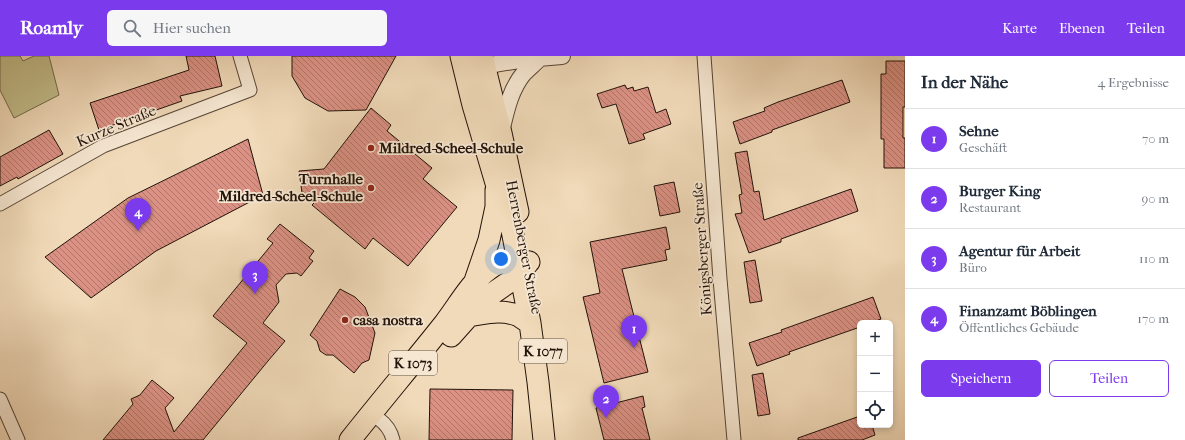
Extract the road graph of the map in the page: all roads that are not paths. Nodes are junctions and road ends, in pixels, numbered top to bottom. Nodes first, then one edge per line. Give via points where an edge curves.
1 (240, 56) edge
2 (562, 56) edge
3 (704, 56) edge
4 (540, 58) junction
5 (473, 62) edge
6 (501, 133) junction
7 (496, 183) junction
8 (0, 204) edge
9 (523, 265) junction
10 (474, 284) junction
11 (468, 316) junction
12 (530, 323) junction
13 (0, 399) edge
14 (379, 419) junction
15 (18, 440) edge
16 (350, 440) edge
17 (363, 440) edge
18 (393, 440) edge
19 (544, 440) edge
20 (554, 440) edge
21 (734, 440) edge

1 - 8 street, Kurze Straße via 250,90 103,146
2 - 4 street
3 - 21 street, Königsberger Straße
4 - 5 street
4 - 6 street via 515,86
5 - 6 main road, Herrenberger Straße / K 1077
5 - 7 main road, Herrenberger Straße / K 1077 via 473,106
6 - 9 main road, Herrenberger Straße / K 1077
7 - 9 main road, Herrenberger Straße / K 1077
7 - 10 main road, K 1073 via 496,207 489,240
9 - 10 main road, K 1073 via 512,260 500,263 488,270
9 - 11 main road, K 1073
9 - 12 main road, Herrenberger Straße / K 1077
9 - 20 main road, Herrenberger Straße / K 1077 via 549,387
10 - 16 main road, K 1073
11 - 12 main road via 509,313
11 - 14 main road, K 1073
12 - 19 main road, Herrenberger Straße / K 1077
13 - 15 street
14 - 17 main road, K 1073
14 - 18 street via 386,424

